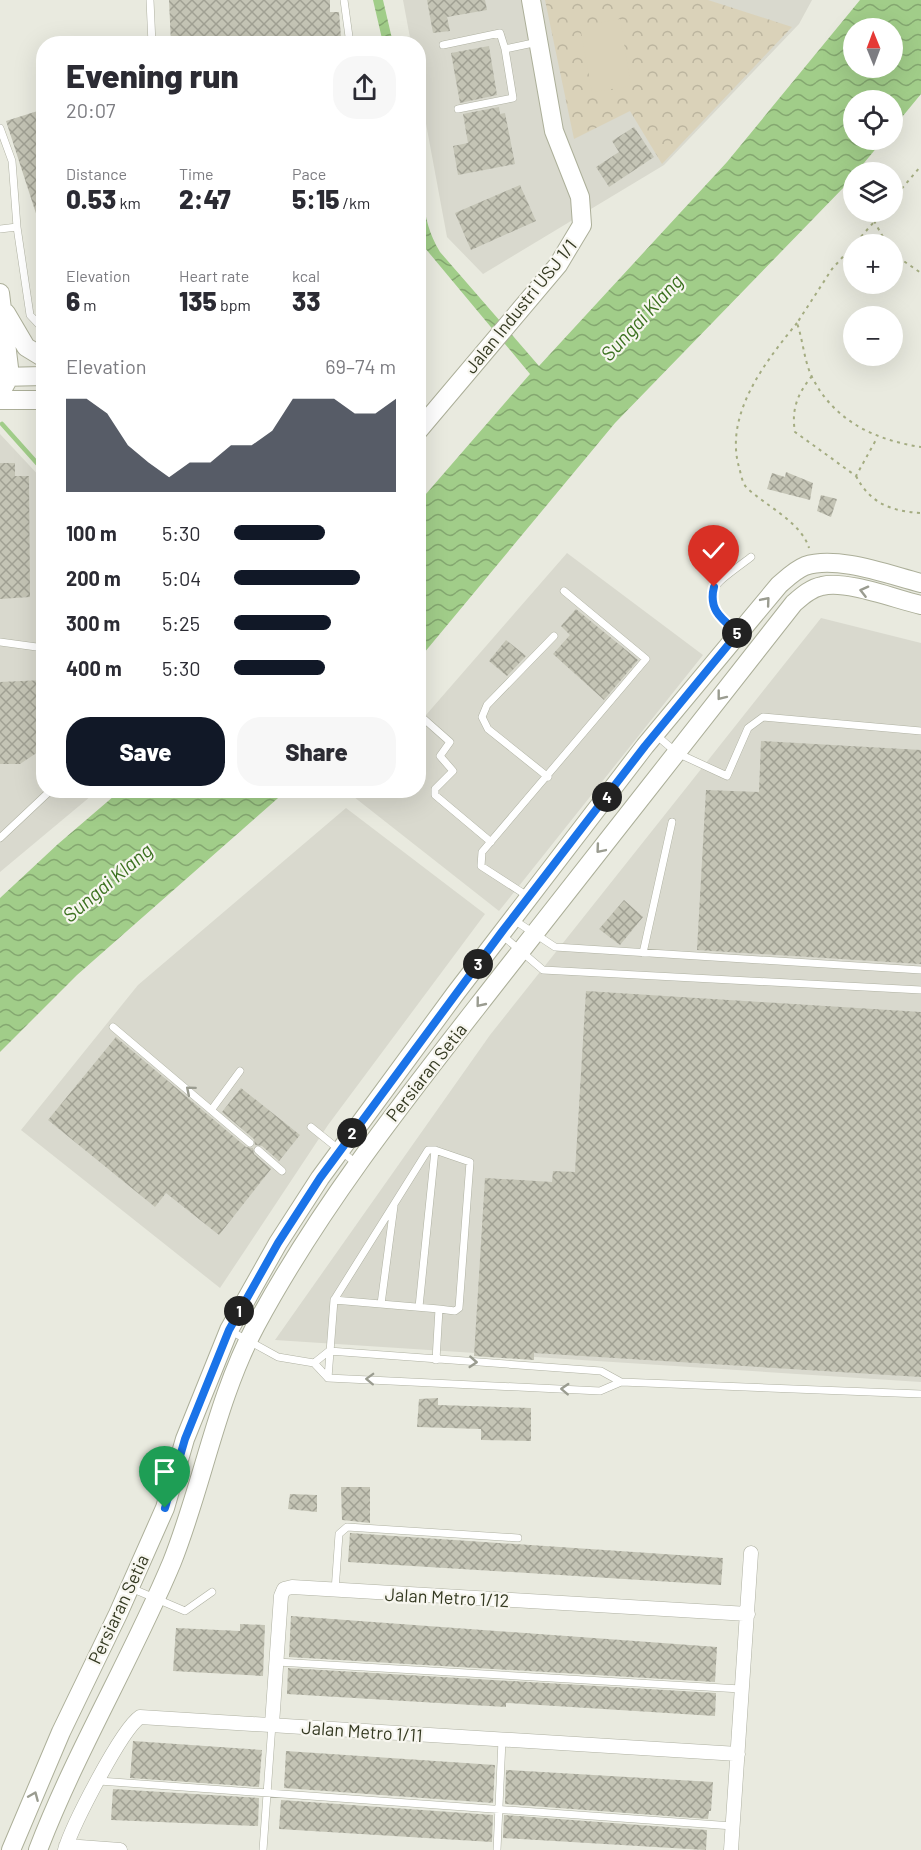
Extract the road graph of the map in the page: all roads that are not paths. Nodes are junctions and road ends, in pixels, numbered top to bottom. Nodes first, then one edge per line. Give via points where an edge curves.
1 (150, 0) edge
2 (344, 0) edge
3 (531, 0) edge
4 (152, 36) edge
5 (349, 36) edge
6 (538, 42) junction
7 (443, 45) dead end
8 (505, 49) junction
9 (458, 109) dead end
10 (0, 128) edge
11 (17, 227) junction
12 (0, 229) edge
13 (1, 298) edge
14 (36, 321) edge
15 (36, 353) edge
16 (5, 376) edge
17 (36, 376) edge
18 (0, 394) edge
19 (0, 400) edge
20 (36, 400) edge
21 (426, 417) edge
22 (751, 557) dead end
23 (813, 565) junction
24 (921, 583) edge
25 (817, 588) junction
26 (564, 591) dead end
27 (921, 605) edge
28 (738, 633) junction
29 (554, 636) dead end
30 (0, 642) edge
31 (36, 646) edge
32 (426, 721) edge
33 (921, 731) edge
34 (655, 734) junction
35 (676, 753) junction
36 (548, 777) junction
37 (42, 798) edge
38 (672, 822) dead end
39 (0, 838) edge
40 (491, 842) junction
41 (529, 897) junction
42 (512, 919) junction
43 (501, 933) junction
44 (533, 934) junction
45 (522, 950) junction
46 (643, 953) junction
47 (921, 970) edge
48 (921, 990) edge
49 (113, 1026) dead end
50 (240, 1071) dead end
51 (212, 1109) junction
52 (310, 1127) dead end
53 (250, 1143) dead end
54 (258, 1150) dead end
55 (435, 1150) junction
56 (339, 1151) junction
57 (357, 1164) junction
58 (282, 1170) dead end
59 (395, 1203) junction
60 (333, 1300) junction
61 (381, 1304) junction
62 (419, 1307) junction
63 (439, 1309) junction
64 (229, 1330) junction
65 (249, 1341) junction
66 (329, 1351) junction
67 (436, 1360) junction
68 (314, 1363) junction
69 (328, 1378) junction
70 (621, 1382) junction
71 (921, 1394) edge
72 (518, 1538) dead end
73 (751, 1553) dead end
74 (129, 1587) junction
75 (335, 1591) junction
76 (212, 1592) dead end
77 (155, 1599) junction
78 (748, 1614) junction
79 (277, 1662) junction
80 (741, 1689) junction
81 (272, 1724) junction
82 (502, 1740) junction
83 (738, 1754) junction
84 (99, 1781) junction
85 (268, 1794) junction
86 (498, 1809) junction
87 (733, 1826) junction
88 (66, 1848) edge
89 (11, 1850) edge
90 (38, 1850) edge
91 (120, 1850) edge
92 (263, 1850) edge
93 (496, 1850) edge
94 (731, 1850) edge

1 - 4 lane
2 - 5 lane
3 - 6 street, Jalan Industri USJ 1/1
6 - 8 lane
6 - 21 street, Jalan Industri USJ 1/1 via 554,131 580,197 582,225 558,265
7 - 8 lane via 500,33
8 - 9 lane via 513,98
10 - 11 lane via 12,161
11 - 12 lane
11 - 14 lane via 30,315
13 - 15 street via 26,347
13 - 16 street
16 - 17 street
16 - 18 street
19 - 20 street
22 - 28 lane via 714,587 711,599 716,613
23 - 24 street, Persiaran Setia via 843,564
23 - 25 street
28 -> 23 street, Persiaran Setia via 791,574
27 -> 25 street via 841,585
25 -> 35 street, Persiaran Setia via 794,603
26 - 36 lane via 646,659
28 - 34 street, Persiaran Setia
29 - 36 lane via 487,705 482,717 488,729
30 - 31 lane
32 - 40 lane via 450,742 440,756 453,771 435,789 435,795
33 - 35 lane via 763,717 748,728 727,776
34 - 35 lane
34 - 41 street, Persiaran Setia
35 -> 44 street, Persiaran Setia
36 - 40 lane
37 - 39 lane
38 - 46 lane
40 - 41 lane via 482,852 481,866
41 - 42 street, Persiaran Setia
42 - 43 street, Persiaran Setia
42 - 44 lane
43 - 45 lane
43 - 56 street, Persiaran Setia
44 - 45 street, Persiaran Setia
44 - 46 lane via 555,947
45 - 48 lane via 543,970
45 -> 57 street, Persiaran Setia via 430,1064
46 - 47 lane
51 -> 49 lane
50 - 51 lane
51 - 53 lane
52 - 56 lane
54 - 58 lane
55 - 59 lane via 428,1150
55 - 62 lane
55 - 63 lane via 470,1162 459,1308
56 - 57 lane
56 - 64 street, Persiaran Setia via 278,1243
57 - 65 street, Persiaran Setia
59 - 60 lane
59 - 61 lane
60 - 61 lane
60 - 66 lane
61 - 62 lane
62 - 63 lane
63 - 67 lane
64 - 65 lane
64 - 74 street, Persiaran Setia via 185,1439 165,1508
65 - 68 lane via 278,1357
65 - 77 street, Persiaran Setia via 231,1382 190,1516
66 - 67 lane
66 - 68 lane
66 - 69 lane
67 -> 70 lane via 601,1371
68 - 69 lane
70 -> 69 lane via 600,1391
70 - 71 lane
72 - 75 lane via 347,1527 339,1534
73 - 78 street
74 - 77 lane
89 -> 74 street, Persiaran Setia via 61,1731
75 - 78 street, Jalan Metro 1/12
75 - 79 street, Jalan Metro 1/12 via 284,1589 280,1596
76 - 77 lane via 185,1611
77 - 90 street, Persiaran Setia via 69,1776
78 - 80 street
79 - 80 lane
79 - 81 street, Jalan Metro 1/12
80 - 83 street
81 - 82 street, Jalan Metro 1/11
81 - 84 street, Jalan Metro 1/11 via 140,1717 130,1725
81 - 85 lane
82 - 83 street, Jalan Metro 1/11
82 - 86 lane
83 - 87 street
84 - 85 lane
84 - 88 street, Jalan Metro 1/11
85 - 86 lane
85 - 92 lane
86 - 87 lane
86 - 93 lane
87 - 94 street
88 - 91 street

